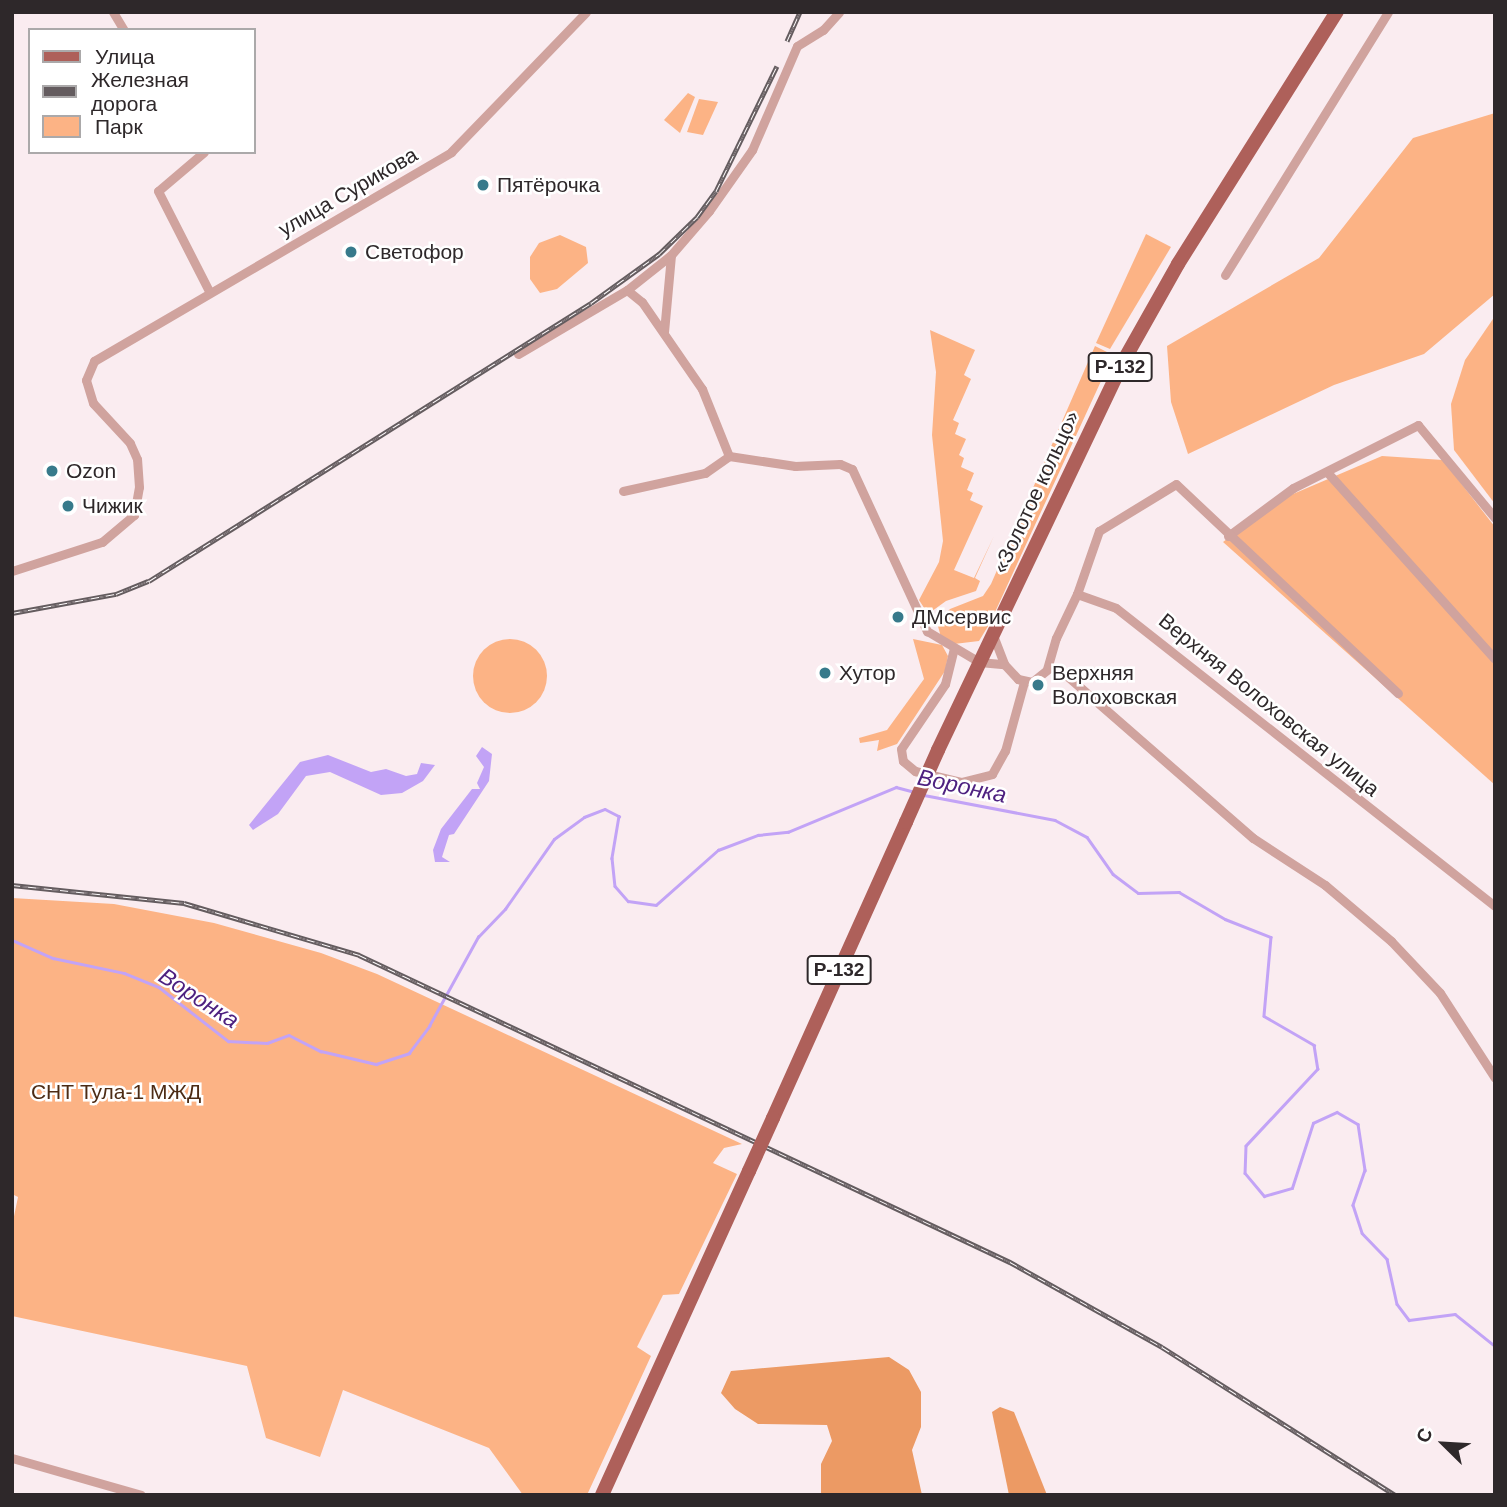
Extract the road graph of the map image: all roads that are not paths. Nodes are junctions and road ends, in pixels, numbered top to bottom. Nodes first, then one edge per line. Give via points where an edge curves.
1 (113, 12) edge
2 (586, 12) edge
3 (839, 12) edge
4 (1337, 12) edge
5 (1388, 12) edge
6 (123, 28) edge
7 (202, 154) edge
8 (671, 255) junction
9 (1226, 275) dead end
10 (626, 290) junction
11 (209, 291) junction
12 (664, 332) junction
13 (518, 354) dead end
14 (729, 456) junction
15 (1327, 472) junction
16 (623, 491) dead end
17 (1495, 518) edge
18 (1228, 536) junction
19 (12, 571) edge
20 (1077, 594) junction
21 (993, 633) junction
22 (954, 648) junction
23 (1495, 659) edge
24 (979, 662) junction
25 (1004, 664) junction
26 (1047, 669) junction
27 (1024, 682) junction
28 (1398, 693) dead end
29 (1495, 906) edge
30 (1495, 1078) edge
31 (12, 1458) edge
32 (141, 1495) edge
33 (602, 1495) edge

1 - 6 street
2 - 11 street, улица Сурикова via 451,152
3 - 8 street via 823,30 797,46 752,150
4 - 21 main road, «Золотое кольцо» / Р-132 via 1124,360
5 - 9 street
7 - 11 street via 158,191
8 - 10 street
8 - 12 street
10 - 12 street via 642,302
10 - 13 street
11 - 19 street, улица Сурикова via 94,361 87,390 101,415 130,443 136,459 139,487 134,515 102,542
12 - 14 street via 702,389
14 - 16 street via 705,473
14 - 22 street via 795,466 840,464 854,471 927,631
15 - 17 street via 1418,425
15 - 18 street via 1269,503
15 - 23 street
18 - 20 street via 1176,484 1099,531
18 - 28 street
20 - 26 street via 1060,626
20 - 29 street, Верхняя Волоховская улица via 1116,608 1158,637
21 - 24 main road, «Золотое кольцо» / Р-132
21 - 25 street
22 - 24 street
22 - 27 street via 945,684 901,749 903,761 915,771 961,782 992,774 1005,751
24 - 25 street
24 - 33 main road, «Золотое кольцо» / Р-132, bridge
25 - 27 street
26 - 27 street via 1035,680
26 - 30 street via 1059,670 1253,838 1340,896 1391,941 1445,1001
31 - 32 street

